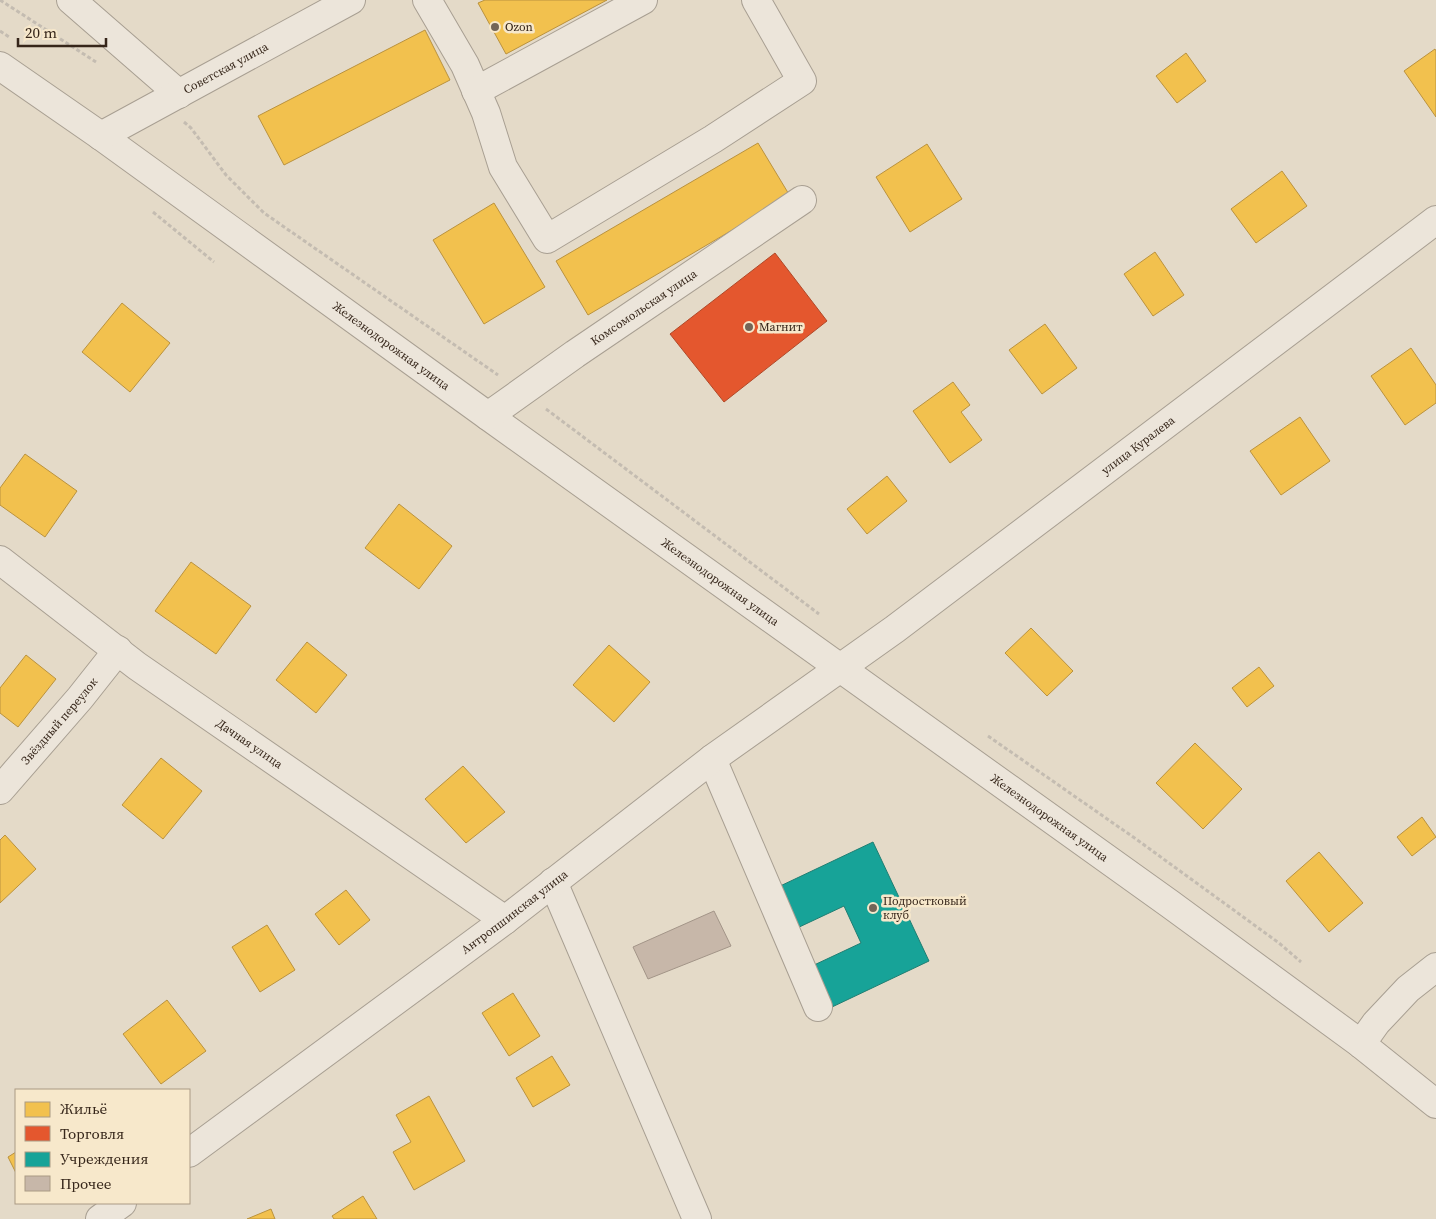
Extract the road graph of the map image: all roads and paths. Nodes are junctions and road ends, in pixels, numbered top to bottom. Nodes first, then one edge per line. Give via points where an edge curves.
1 (0, 0) edge
2 (71, 0) edge
3 (351, 0) edge
4 (427, 0) edge
5 (643, 0) edge
6 (756, 0) edge
7 (97, 63) dead end
8 (0, 66) edge
9 (476, 91) junction
10 (170, 99) junction
11 (101, 136) junction
12 (802, 200) dead end
13 (149, 208) dead end
14 (1436, 220) edge
15 (214, 262) dead end
16 (522, 392) junction
17 (488, 416) junction
18 (0, 560) edge
19 (826, 620) dead end
20 (118, 650) junction
21 (839, 668) junction
22 (988, 736) dead end
23 (712, 759) junction
24 (0, 790) edge
25 (553, 882) junction
26 (505, 920) junction
27 (1436, 967) edge
28 (1309, 968) dead end
29 (818, 1008) dead end
30 (1361, 1044) junction
31 (1436, 1104) edge
32 (190, 1152) edge
33 (121, 1204) edge
34 (100, 1219) edge
35 (697, 1219) edge

1 - 7 path
2 - 10 street
3 - 10 street, Советская улица
4 - 9 street via 465,64
5 - 9 street
6 - 9 street via 802,81 547,239 503,167
8 - 11 street, Железнодорожная улица
10 - 11 street, Советская улица
10 - 16 path via 226,175 264,213
11 - 17 street, Железнодорожная улица
12 - 16 street, Комсомольская улица
13 - 15 path
14 - 21 street, улица Куралева
16 - 17 street, Комсомольская улица
16 - 19 path
17 - 21 street, Железнодорожная улица
18 - 20 street, Дачная улица
20 - 24 street, Звёздный переулок
20 - 26 street, Дачная улица
21 - 23 street, Антропшинская улица
21 - 30 street, Железнодорожная улица
22 - 28 path via 1136,838
23 - 25 street, Антропшинская улица
23 - 29 street
25 - 26 street, Антропшинская улица
25 - 35 street
26 - 32 street, Антропшинская улица
27 - 30 street via 1408,989
30 - 31 street, Железнодорожная улица
33 - 34 street

